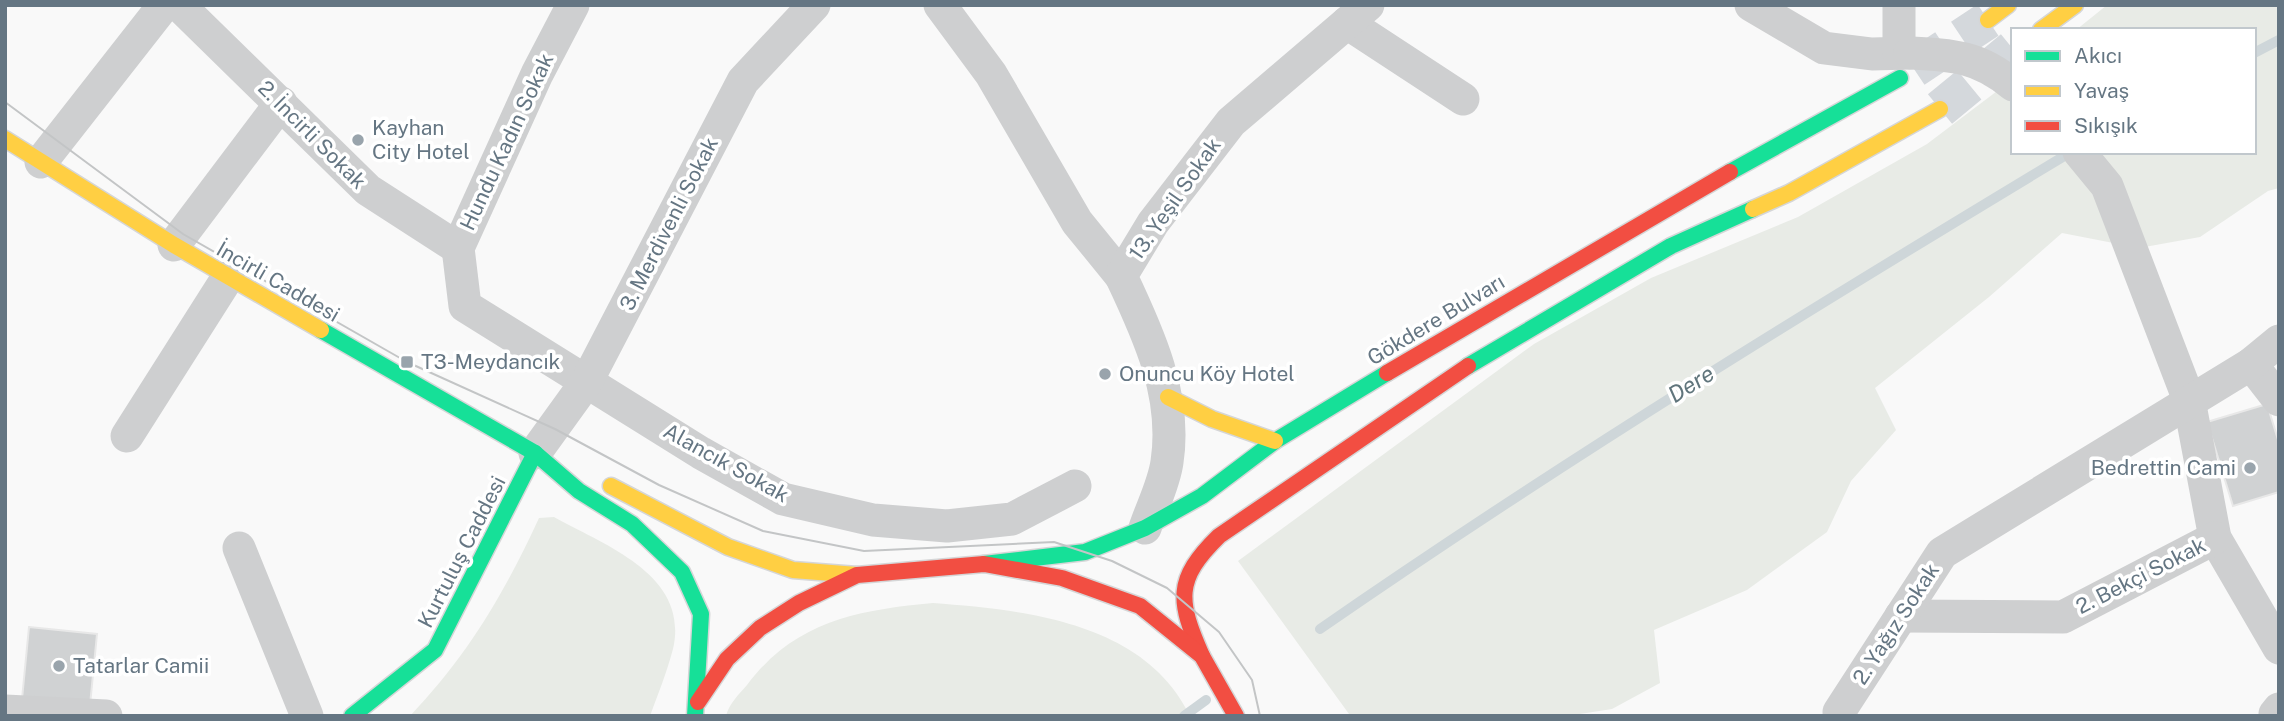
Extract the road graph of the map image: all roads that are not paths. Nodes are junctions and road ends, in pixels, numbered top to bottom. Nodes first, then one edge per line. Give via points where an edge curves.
1 (164, 5) edge
2 (179, 5) edge
3 (573, 5) edge
4 (814, 5) edge
5 (940, 5) edge
6 (1751, 5) edge
7 (1899, 5) edge
8 (2008, 5) edge
9 (2076, 5) edge
10 (1357, 14) edge
11 (1798, 19) edge
12 (1988, 20) tunnel mouth
13 (2044, 28) edge
14 (1903, 61) junction
15 (2011, 83) edge
16 (1463, 99) dead end
17 (281, 103) junction
18 (1940, 109) tunnel mouth
19 (5, 139) edge
20 (2081, 154) edge
21 (41, 162) junction
22 (174, 245) junction
23 (458, 248) junction
24 (1121, 276) junction
25 (228, 277) junction
26 (2279, 341) edge
27 (2251, 364) junction
28 (587, 382) junction
29 (1168, 397) junction
30 (2189, 400) junction
31 (2279, 400) edge
32 (127, 436) dead end
33 (1275, 441) junction
34 (535, 453) junction
35 (1075, 486) dead end
36 (1145, 528) junction
37 (2215, 538) junction
38 (239, 548) dead end
39 (984, 564) junction
40 (857, 575) junction
41 (1901, 616) junction
42 (2279, 648) edge
43 (1202, 656) junction
44 (697, 709) edge
45 (2279, 709) edge
46 (5, 711) edge
47 (1839, 714) edge
48 (106, 716) edge
49 (307, 716) edge
50 (352, 716) edge
51 (1236, 716) edge
52 (2278, 716) edge

1 - 21 street
2 - 17 street, 2. İncirli Sokak
3 - 23 street, Hundu Kadın Sokak
4 - 28 street, 3. Merdivenli Sokak via 743,81
5 - 24 street via 992,74 1077,222
6 - 11 street
7 - 14 street
8 - 12 main road
9 - 13 main road
10 - 16 street
10 - 24 street, 13. Yeşil Sokak via 1230,122 1153,223
11 - 14 street via 1824,48
14 - 15 street, bridge via 1963,56
14 - 33 main road, Gökdere Bulvarı via 1788,138
17 - 22 street
17 - 23 street, 2. İncirli Sokak via 368,191
18 - 43 main road via 1789,193 1671,246 1467,367 1219,536 1196,556 1182,588 1185,618
19 - 21 main road, İncirli Caddesi
20 - 30 street via 2108,186
21 - 22 main road, İncirli Caddesi
22 - 25 main road, İncirli Caddesi
23 - 28 street, Hundu Kadın Sokak via 465,306
24 - 29 street, 13. Yeşil Sokak via 1144,323
25 - 32 street
25 - 34 main road, İncirli Caddesi
26 - 27 street, 2. Yağız Sokak
27 - 30 street, 2. Yağız Sokak
27 - 31 street
28 - 34 street, 3. Merdivenli Sokak
28 - 35 street, Alancık Sokak via 783,499 873,520 947,526 1012,519
29 - 33 main road via 1212,419
29 - 36 street, 13. Yeşil Sokak via 1167,463
30 - 37 street
30 - 41 street, 2. Yağız Sokak via 1942,553
33 - 36 main road, Gökdere Bulvarı via 1202,496
34 - 40 main road via 586,473 728,547 793,570
34 - 44 main road via 579,491 632,524 682,572 701,614
34 - 50 main road, Kurtuluş Caddesi via 435,650
36 - 39 main road, Gökdere Bulvarı via 1085,552
37 - 41 street, 2. Bekçi Sokak via 2063,617
37 - 42 street
38 - 49 street
39 - 40 main road
39 - 43 main road via 1062,578 1140,606
40 - 44 main road via 760,628 727,659
41 - 47 street, 2. Yağız Sokak
43 - 51 main road
45 - 52 street
46 - 48 street

